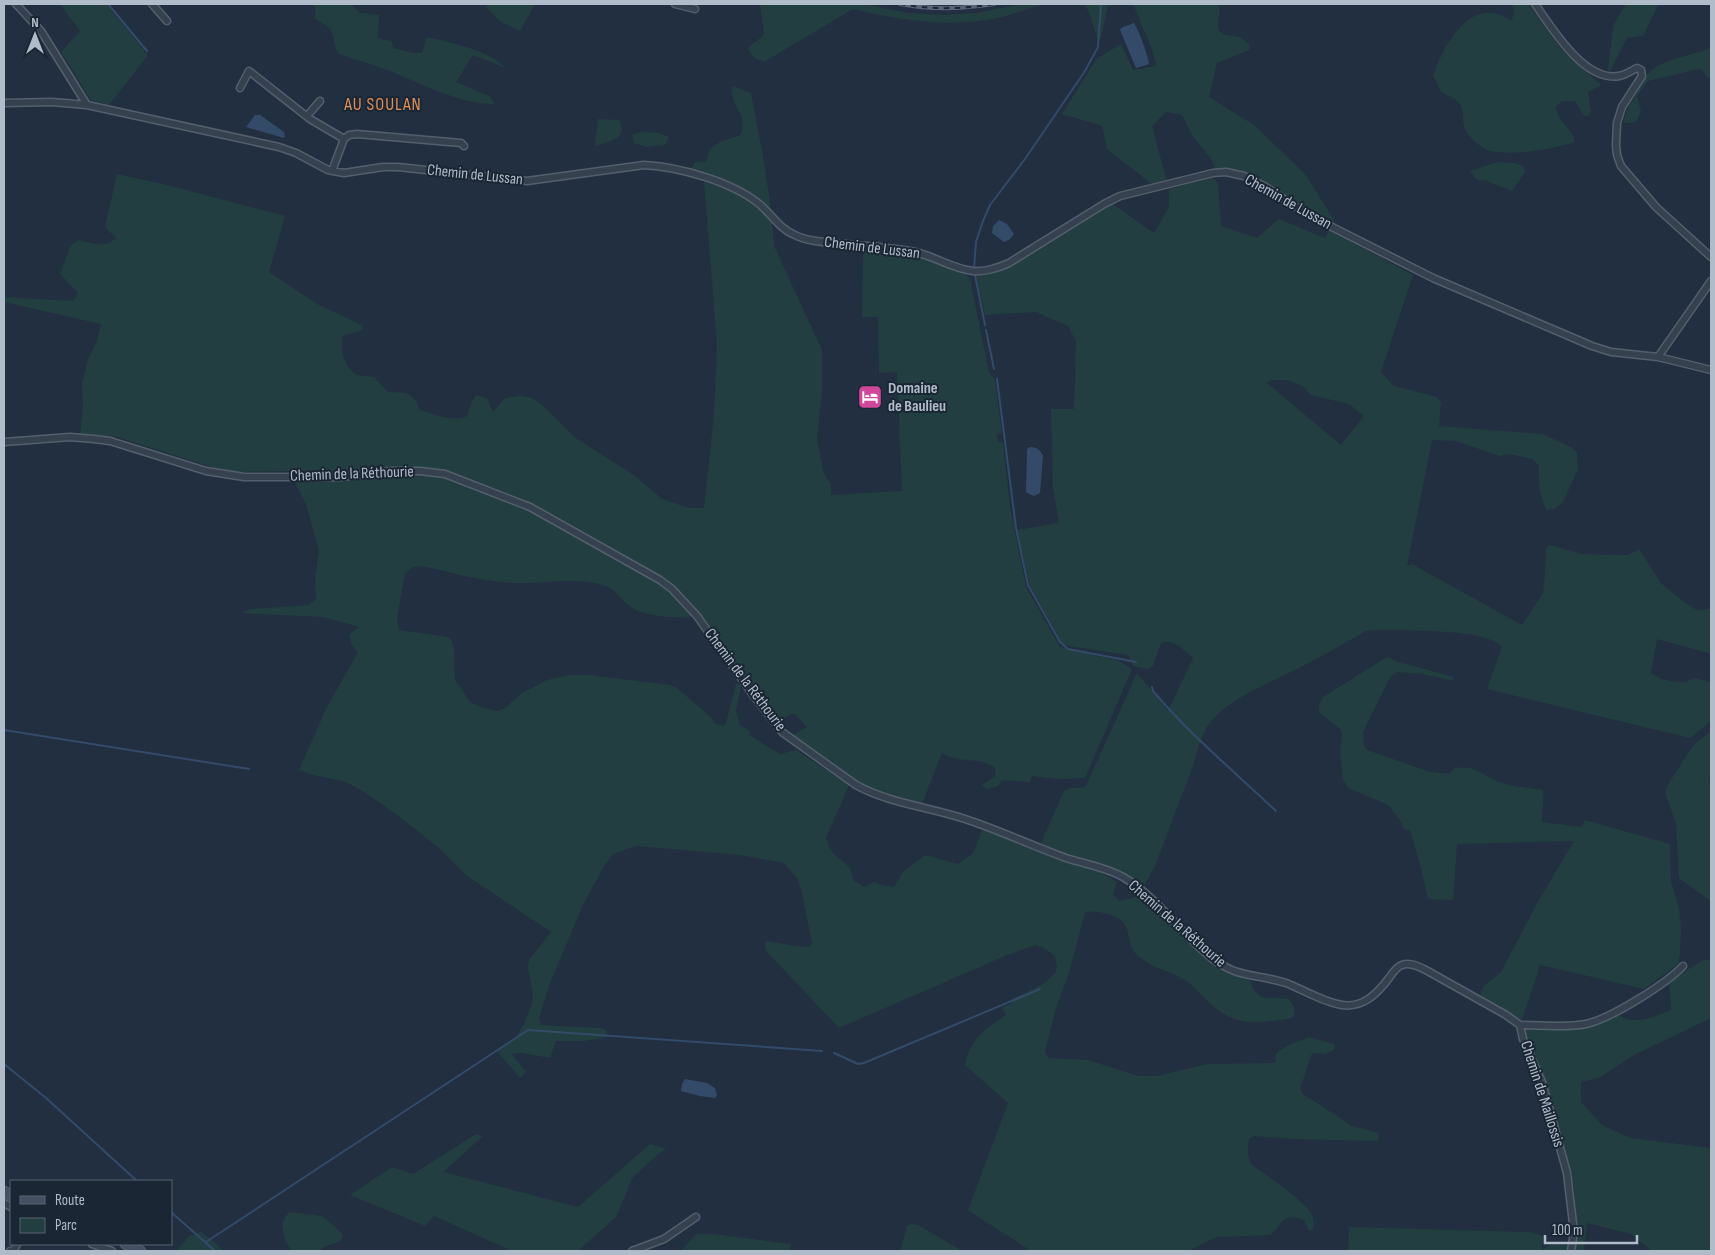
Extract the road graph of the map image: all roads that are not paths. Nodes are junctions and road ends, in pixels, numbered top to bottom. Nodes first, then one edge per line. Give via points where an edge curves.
1 (16, 4) edge
2 (152, 4) edge
3 (675, 4) edge
4 (1534, 4) edge
5 (695, 9) dead end
6 (167, 21) dead end
7 (240, 88) dead end
8 (320, 101) dead end
9 (4, 103) edge
10 (87, 105) junction
11 (307, 116) junction
12 (344, 139) junction
13 (464, 146) dead end
14 (332, 171) junction
15 (1711, 257) edge
16 (1711, 281) edge
17 (1658, 357) junction
18 (1711, 370) edge
19 (4, 442) edge
20 (1683, 966) dead end
21 (1520, 1025) junction
22 (696, 1217) dead end
23 (95, 1245) edge
24 (127, 1245) edge
25 (112, 1251) edge
26 (141, 1251) edge
27 (632, 1251) edge
28 (1571, 1251) edge

1 - 10 street via 41,31
2 - 6 street
3 - 5 street
4 - 15 street via 1562,42 1587,67 1610,77 1621,76 1637,68 1641,70 1642,76 1622,107 1617,122 1617,155 1622,166 1656,207
7 - 11 street via 249,71
8 - 11 street
9 - 10 street, Chemin de Lussan
10 - 14 street, Chemin de Lussan via 279,147
11 - 12 street
12 - 13 street via 357,134 461,143
12 - 14 street
14 - 17 street, Chemin de Lussan via 344,173 398,167 527,182 644,165 659,166 686,171 746,194 795,236 812,241 915,252 971,271 984,271 1009,263 1120,196 1226,172 1264,186 1334,228 1432,278 1583,343 1611,352
16 - 17 street
17 - 18 street, Chemin de Lussan
19 - 21 street, Chemin de la Réthourie via 94,438 206,471 244,477 340,477 392,471 445,474 530,507 672,589 696,616 782,732 867,791 966,819 1122,876 1152,899 1208,955 1232,971 1275,980 1348,1005 1367,1001 1401,965 1414,965
20 - 21 street, Chemin de Maillossis via 1651,990 1597,1021
21 - 28 street, Chemin de Maillossis via 1542,1082 1567,1173 1574,1232
22 - 27 street via 664,1239
23 - 25 street
24 - 26 main road

